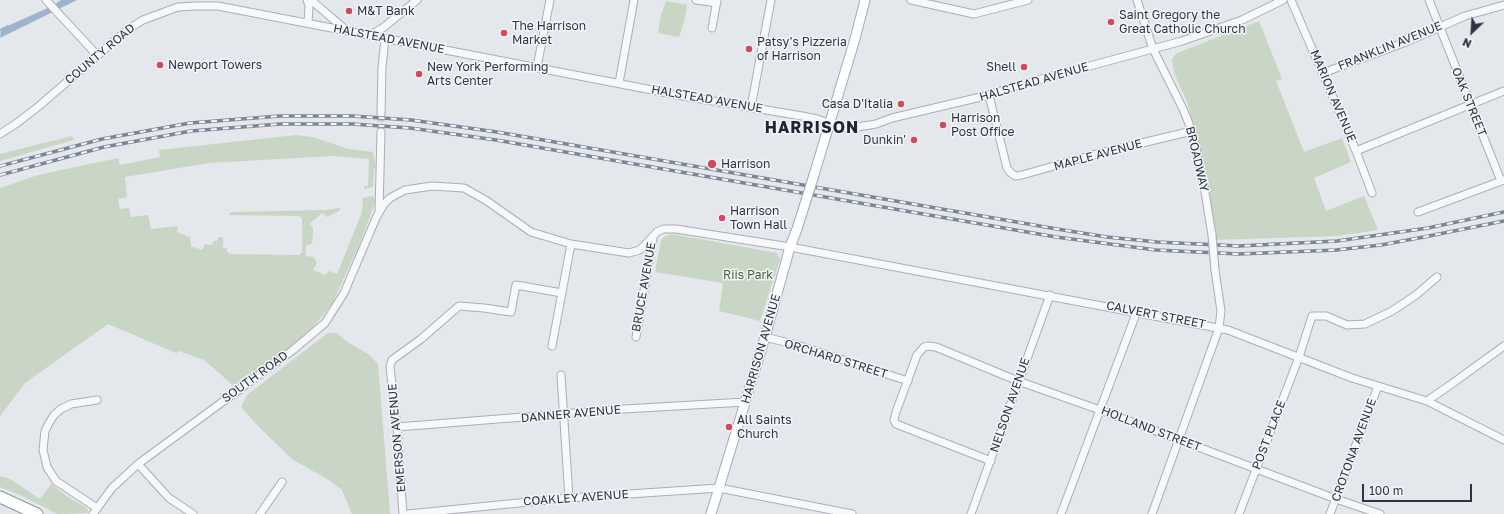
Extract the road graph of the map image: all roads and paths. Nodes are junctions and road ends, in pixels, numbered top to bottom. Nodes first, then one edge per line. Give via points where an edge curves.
1 (46, 0) edge
2 (307, 0) edge
3 (311, 0) edge
4 (417, 0) edge
5 (550, 0) edge
6 (634, 0) edge
7 (696, 0) edge
8 (771, 0) edge
9 (865, 0) edge
10 (911, 0) edge
11 (1028, 0) edge
12 (1137, 0) edge
13 (1283, 0) edge
14 (1291, 0) edge
15 (1429, 0) edge
16 (717, 2) edge
17 (1504, 5) edge
18 (308, 23) junction
19 (1439, 27) junction
20 (712, 28) dead end
21 (346, 31) junction
22 (370, 35) junction
23 (385, 38) junction
24 (1153, 49) junction
25 (97, 55) junction
26 (537, 67) junction
27 (1323, 73) junction
28 (620, 83) junction
29 (1504, 91) edge
30 (989, 95) junction
31 (1470, 105) junction
32 (751, 107) junction
33 (381, 114) tunnel mouth
34 (830, 123) junction
35 (1192, 131) junction
36 (381, 132) tunnel mouth
37 (0, 134) edge
38 (1356, 151) junction
39 (1502, 180) edge
40 (1372, 193) dead end
41 (379, 211) junction
42 (1418, 212) dead end
43 (653, 236) junction
44 (571, 244) junction
45 (790, 247) junction
46 (1437, 277) dead end
47 (562, 293) junction
48 (1050, 295) junction
49 (1137, 312) junction
50 (1219, 328) junction
51 (636, 337) dead end
52 (765, 337) junction
53 (552, 346) dead end
54 (1504, 346) edge
55 (1299, 357) junction
56 (561, 375) dead end
57 (908, 381) junction
58 (1018, 381) junction
59 (1378, 386) junction
60 (97, 400) dead end
61 (1426, 401) junction
62 (745, 402) junction
63 (1100, 410) junction
64 (564, 415) junction
65 (397, 427) junction
66 (1179, 440) junction
67 (1504, 440) edge
68 (991, 462) junction
69 (138, 464) junction
70 (1256, 469) junction
71 (282, 482) dead end
72 (720, 488) junction
73 (0, 497) edge
74 (569, 498) junction
75 (1336, 499) junction
76 (95, 511) edge
77 (37, 514) edge
78 (193, 514) edge
79 (260, 514) edge
80 (403, 514) edge
81 (408, 514) edge
82 (711, 514) edge
83 (852, 514) edge
84 (971, 514) edge
85 (1062, 514) edge
86 (1152, 514) edge
87 (1239, 514) edge
88 (1330, 514) edge
89 (1380, 514) edge

1 - 25 street
2 - 18 street
3 - 21 street
4 - 22 street via 384,28
5 - 26 street
6 - 28 street
7 - 16 street
8 - 32 street
9 - 34 main road, HARRISON AVENUE
10 - 11 street via 974,14
12 - 24 street, BROADWAY
13 - 24 street, HALSTEAD AVENUE via 1242,20
14 - 27 street, MARION AVENUE
15 - 19 street, OAK STREET
16 - 20 street
17 - 19 street, FRANKLIN AVENUE via 1465,16
18 - 21 street, HALSTEAD AVENUE
18 - 25 street, COUNTY ROAD via 218,6 178,7 143,20
19 - 27 street, FRANKLIN AVENUE
19 - 31 street, OAK STREET
21 - 22 street, HALSTEAD AVENUE
22 - 23 street, HALSTEAD AVENUE
23 - 26 street, HALSTEAD AVENUE
23 - 33 street
24 - 30 street, HALSTEAD AVENUE
24 - 35 street, BROADWAY via 1184,109
25 - 37 street, COUNTY ROAD via 39,106
26 - 28 street, HALSTEAD AVENUE
27 - 38 street, MARION AVENUE
28 - 32 street, HALSTEAD AVENUE
29 - 31 street
30 - 34 street, HALSTEAD AVENUE via 876,124 851,128
30 - 35 street, MAPLE AVENUE via 1007,168 1015,176
31 - 38 street
31 - 39 street, OAK STREET
32 - 34 street, HALSTEAD AVENUE
34 - 45 main road, HARRISON AVENUE, bridge
35 - 50 street, BROADWAY, bridge via 1212,235 1221,311
36 - 41 street
38 - 40 street, MARION AVENUE
39 - 42 street
41 - 44 street via 390,198 405,190 432,186 464,188 531,232
41 - 69 street, SOUTH ROAD via 344,293 325,323 293,350
43 - 44 street via 640,250 629,253
43 - 45 street, CALVERT STREET via 662,229 669,228
43 - 51 street, BRUCE AVENUE
44 - 47 street
45 - 48 street, CALVERT STREET
45 - 52 main road, HARRISON AVENUE
46 - 55 street, POST PLACE via 1392,311 1364,324 1347,325 1326,316 1312,316
47 - 53 street
47 - 65 street, EMERSON AVENUE via 516,285 511,312 459,306 421,339 394,358 391,363
48 - 49 street, CALVERT STREET
48 - 58 street, NELSON AVENUE
49 - 50 street, CALVERT STREET
49 - 63 street
50 - 55 street, CALVERT STREET
50 - 66 street, BROADWAY
52 - 57 street, ORCHARD STREET
52 - 62 main road, HARRISON AVENUE
54 - 61 street
55 - 59 street, CALVERT STREET
55 - 70 street, POST PLACE
56 - 64 street
57 - 58 street, HOLLAND STREET via 917,355 928,346
57 - 68 street via 894,420 896,424
58 - 63 street, HOLLAND STREET
58 - 68 street, NELSON AVENUE
59 - 61 street, CALVERT STREET
59 - 75 street, CROTONA AVENUE
60 - 76 street via 71,404 54,415 45,432 43,450 47,466 56,481
61 - 67 street, CALVERT STREET
62 - 64 street, DANNER AVENUE
62 - 72 main road, HARRISON AVENUE
63 - 66 street, HOLLAND STREET
63 - 85 street
64 - 65 street, DANNER AVENUE
64 - 74 street
65 - 80 street, EMERSON AVENUE
66 - 70 street, HOLLAND STREET
66 - 86 street, BROADWAY
68 - 84 street, NELSON AVENUE
69 - 76 street, SOUTH ROAD via 112,488
69 - 78 street via 169,498
70 - 75 street, HOLLAND STREET
70 - 87 street, POST PLACE
71 - 79 street
72 - 74 street, COAKLEY AVENUE
72 - 82 main road, HARRISON AVENUE
72 - 83 street, COAKLEY AVENUE
73 - 77 highway
74 - 81 street, COAKLEY AVENUE
75 - 88 street, CROTONA AVENUE
75 - 89 street, HOLLAND STREET

